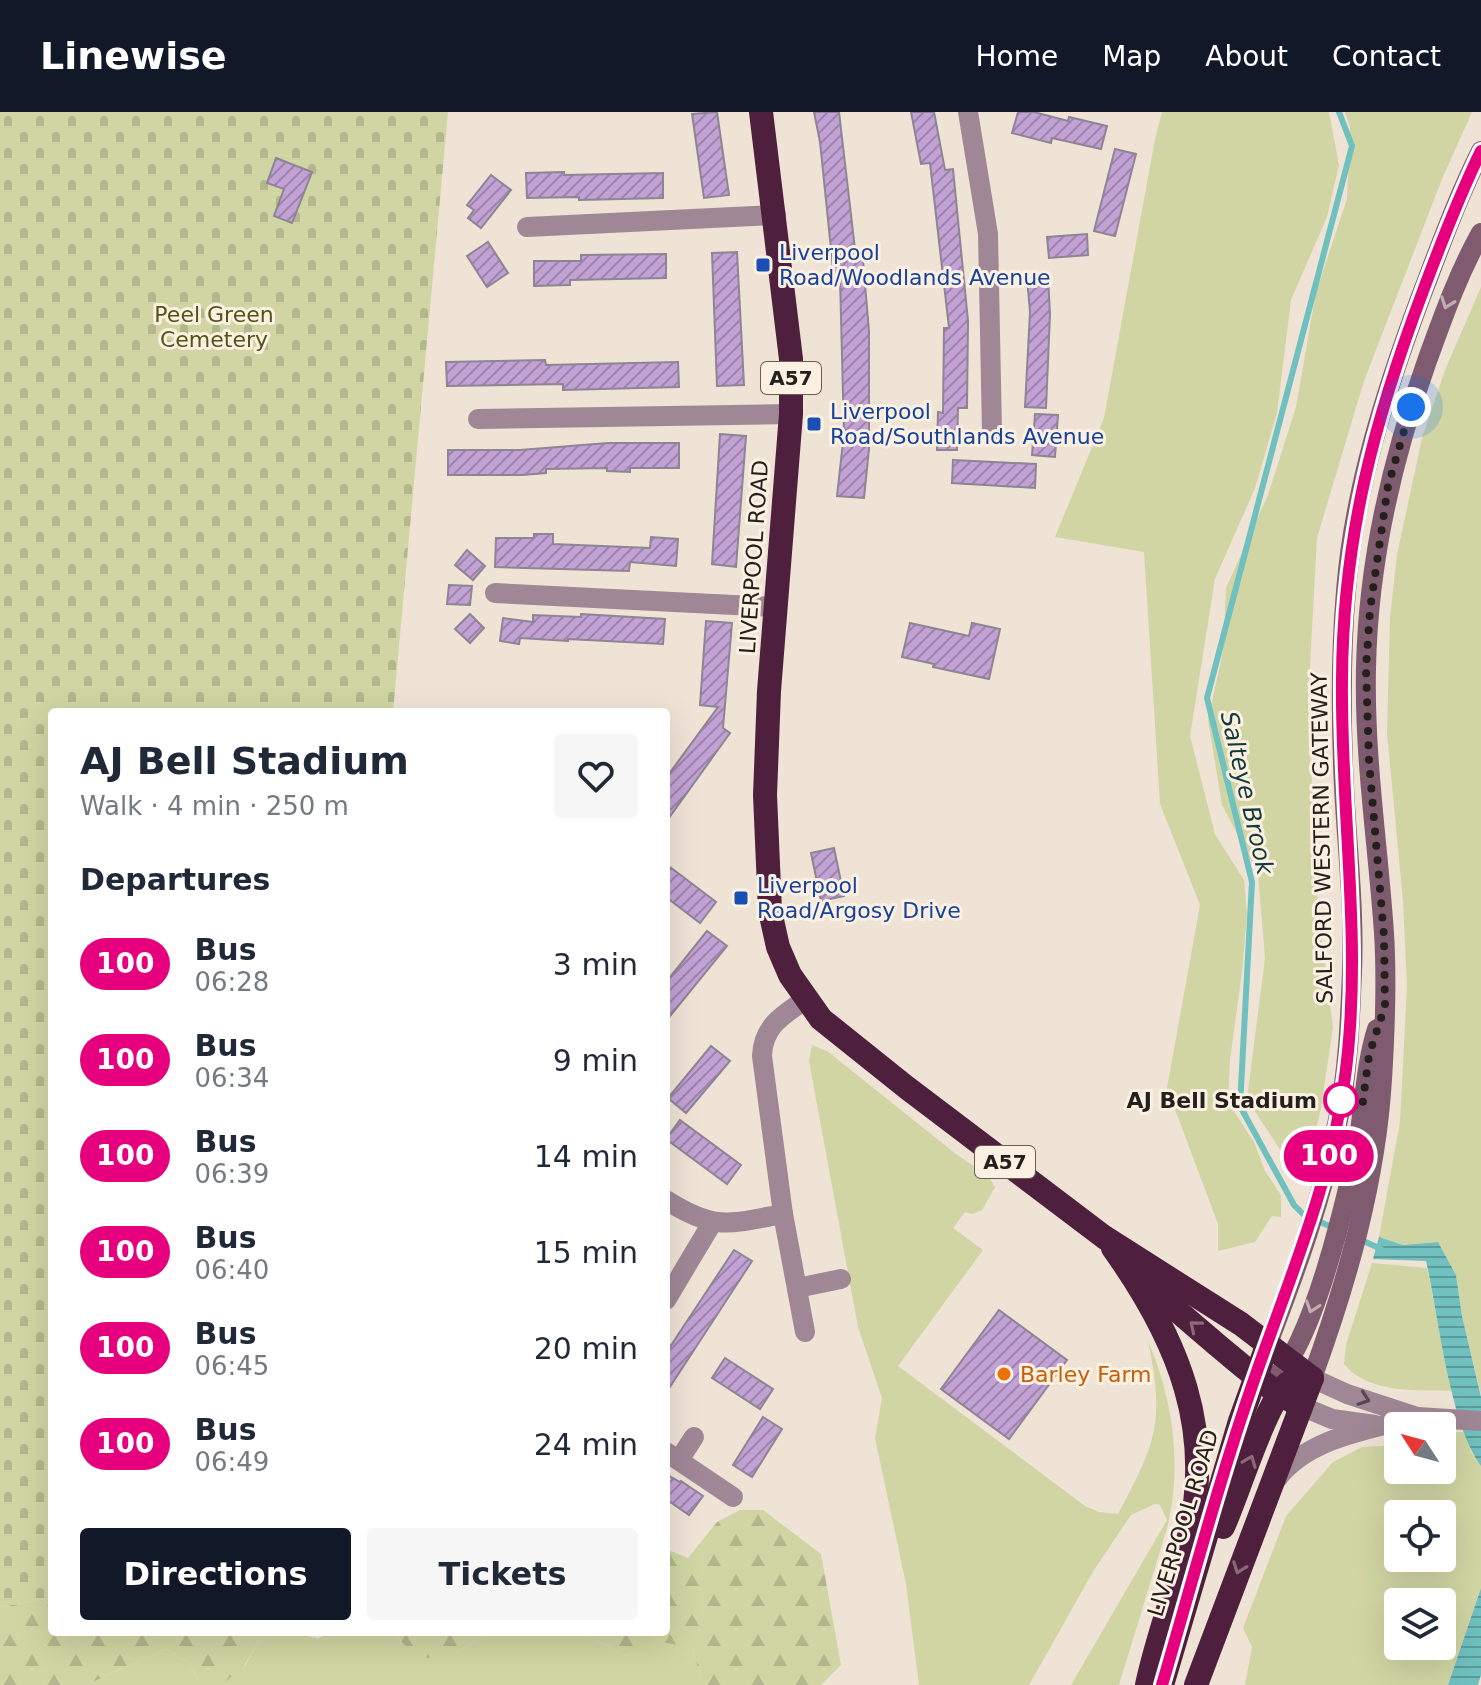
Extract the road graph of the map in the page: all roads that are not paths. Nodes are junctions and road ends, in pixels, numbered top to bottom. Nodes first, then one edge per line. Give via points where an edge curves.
1 (761, 112) edge
2 (968, 112) edge
3 (1481, 151) edge
4 (776, 215) junction
5 (527, 227) dead end
6 (1481, 233) edge
7 (791, 414) junction
8 (478, 419) dead end
9 (992, 432) dead end
10 (495, 593) dead end
11 (776, 607) junction
12 (805, 1000) junction
13 (670, 1203) edge
14 (1352, 1213) junction
15 (783, 1214) junction
16 (712, 1223) junction
17 (1104, 1237) junction
18 (841, 1279) dead end
19 (797, 1288) junction
20 (670, 1293) edge
21 (805, 1332) dead end
22 (1268, 1343) junction
23 (1289, 1362) junction
24 (1255, 1377) junction
25 (1312, 1378) junction
26 (1278, 1395) junction
27 (1301, 1406) junction
28 (1402, 1412) edge
29 (1456, 1419) edge
30 (1481, 1421) edge
31 (1383, 1426) joint
32 (694, 1437) dead end
33 (672, 1456) edge
34 (1266, 1495) junction
35 (733, 1497) dead end
36 (1192, 1582) junction
37 (1147, 1685) edge
38 (1162, 1685) edge
39 (1196, 1685) edge

1 - 4 highway, LIVERPOOL ROAD / A57
2 - 9 street via 988,234
3 - 22 street, SALFORD WESTERN GATEWAY via 1407,335 1358,502 1342,676 1353,970 1345,1081 1319,1195
4 - 5 street
4 - 7 highway, LIVERPOOL ROAD / A57 via 791,359
6 -> 14 street via 1452,289 1407,420 1388,486 1370,610 1369,761 1385,1006 1374,1145
7 - 8 street
7 - 11 highway, LIVERPOOL ROAD / A57
10 - 11 street
11 - 12 highway, LIVERPOOL ROAD / A57 via 765,795 770,911 778,947
12 - 15 street via 772,1024 762,1045
12 - 17 highway, LIVERPOOL ROAD / A57 via 885,1070
13 - 16 street
14 -> 23 street via 1330,1251
14 - 25 street via 1349,1262
15 - 16 street
15 - 19 street
16 - 20 street
17 - 22 highway, LIVERPOOL ROAD / A57
24 -> 17 highway, LIVERPOOL ROAD / A57 via 1165,1300
17 - 37 highway, A57 via 1135,1278 1175,1354 1197,1440 1196,1502
18 - 19 street
19 - 21 street
22 - 23 highway, LIVERPOOL ROAD / A57
22 - 24 highway, LIVERPOOL ROAD
23 - 24 street via 1271,1379
23 - 25 highway, LIVERPOOL ROAD / A57
24 - 26 highway, LIVERPOOL ROAD / A57
24 - 36 highway, LIVERPOOL ROAD
25 - 26 highway via 1292,1381
25 - 27 highway
25 -> 28 street
26 - 27 highway, LIVERPOOL ROAD / A57
36 -> 26 highway via 1224,1526
27 - 31 street via 1332,1419
27 - 34 highway
29 - 30 street
31 - 34 street via 1298,1457
32 - 33 street
33 - 35 street
34 -> 39 highway
36 - 38 highway, LIVERPOOL ROAD

